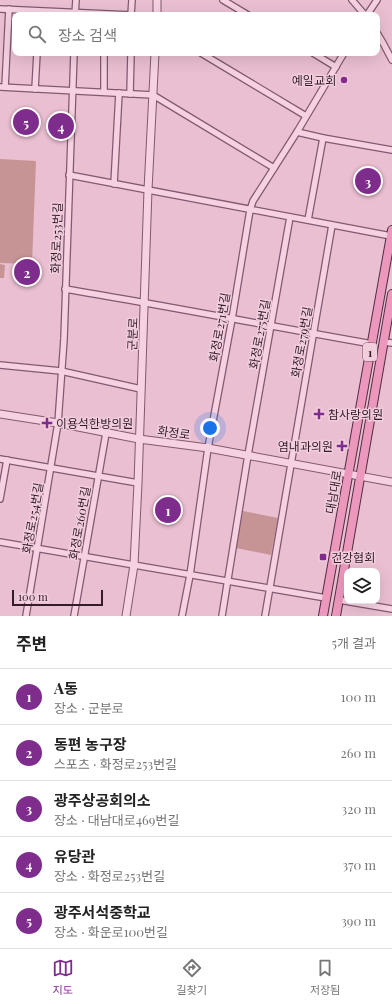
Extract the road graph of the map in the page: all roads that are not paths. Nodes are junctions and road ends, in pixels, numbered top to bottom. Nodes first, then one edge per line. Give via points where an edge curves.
1 (76, 0) edge
2 (132, 0) edge
3 (157, 0) edge
4 (223, 0) edge
5 (352, 0) edge
6 (377, 0) edge
7 (0, 9) edge
8 (9, 9) junction
9 (32, 12) edge
10 (75, 12) edge
11 (131, 12) edge
12 (157, 12) edge
13 (243, 12) edge
14 (363, 12) edge
15 (368, 12) edge
16 (380, 37) edge
17 (37, 56) edge
18 (74, 56) edge
19 (104, 56) edge
20 (131, 56) edge
21 (155, 56) edge
22 (206, 56) edge
23 (318, 56) edge
24 (342, 56) edge
25 (392, 60) edge
26 (336, 67) junction
27 (3, 87) edge
28 (35, 89) junction
29 (73, 90) junction
30 (104, 92) junction
31 (119, 93) junction
32 (130, 94) junction
33 (153, 95) junction
34 (306, 116) junction
35 (297, 132) junction
36 (323, 138) junction
37 (392, 150) edge
38 (274, 168) junction
39 (70, 175) junction
40 (114, 184) junction
41 (148, 190) junction
42 (250, 210) junction
43 (290, 217) junction
44 (308, 220) junction
45 (332, 225) junction
46 (391, 233) edge
47 (65, 289) junction
48 (392, 294) edge
49 (144, 302) junction
50 (232, 319) junction
51 (272, 326) junction
52 (314, 334) junction
53 (388, 342) edge
54 (372, 344) junction
55 (0, 365) edge
56 (61, 370) junction
57 (141, 388) junction
58 (0, 414) edge
59 (58, 423) junction
60 (106, 433) junction
61 (139, 438) junction
62 (208, 448) junction
63 (248, 455) junction
64 (0, 459) edge
65 (7, 460) junction
66 (291, 463) junction
67 (51, 468) junction
68 (348, 474) junction
69 (98, 476) junction
70 (360, 476) junction
71 (392, 482) edge
72 (138, 483) junction
73 (0, 499) edge
74 (0, 542) edge
75 (38, 548) junction
76 (85, 557) junction
77 (134, 565) junction
78 (190, 575) junction
79 (228, 581) junction
80 (270, 588) junction
81 (326, 598) junction
82 (339, 600) junction
83 (392, 609) edge
84 (26, 616) edge
85 (74, 616) edge
86 (126, 616) edge
87 (182, 616) edge
88 (222, 616) edge
89 (265, 616) edge
90 (323, 616) edge
91 (336, 616) edge

1 - 10 street
2 - 11 street
3 - 12 street
4 - 13 street
5 - 14 street
6 - 15 street
7 - 8 street
8 - 9 street
8 - 27 street
16 - 25 street
17 - 28 street
18 - 29 street, 화정로253번길
19 - 30 street
20 - 32 street
21 - 33 street, 군분로
22 - 34 street
23 - 26 street
24 - 26 street, 화정로271번길
26 - 34 street, 화정로271번길
27 - 28 street
28 - 29 street
29 - 30 street
29 - 39 street, 화정로253번길
30 - 31 street
31 - 32 street
31 - 40 street
32 - 33 street
33 - 38 street
33 - 41 street, 군분로
34 - 35 street, 화정로271번길
35 - 36 street
35 - 38 street, 화정로271번길
36 - 37 street
36 - 44 street
38 - 42 street, 화정로271번길
39 - 40 street
39 - 47 street, 화정로253번길
40 - 41 street
41 - 42 street
41 - 49 street, 군분로
42 - 43 street
42 - 50 street, 화정로271번길
43 - 44 street
43 - 51 street, 화정로275번길
44 - 45 street
45 - 46 street
45 - 52 street, 화정로279번길
46 - 54 main road, 대남대로 / 1
47 - 49 street
47 - 56 street, 화정로253번길
48 - 53 main road, 대남대로 / 1
49 - 50 street
49 - 57 street, 군분로
50 - 51 street
50 - 62 street, 화정로271번길
51 - 52 street
51 - 63 street, 화정로275번길
52 - 54 street
52 - 66 street, 화정로279번길
53 - 70 main road, 대남대로 / 1
54 - 68 main road, 대남대로 / 1
55 - 56 street
56 - 57 street
56 - 59 street, 화정로253번길
57 - 61 street, 군분로
58 - 59 street, 화정로
59 - 60 street, 화정로
59 - 67 street, 화정로254번길
60 - 61 street, 화정로
60 - 69 street, 화정로260번길
61 - 62 street, 화정로
61 - 72 street, 군분로
62 - 63 street, 화정로
62 - 78 street, 화정로271번길
63 - 66 street, 화정로
63 - 79 street, 화정로275번길
64 - 65 street
65 - 67 street
65 - 73 street
66 - 68 street, 화정로
66 - 80 street, 화정로279번길
67 - 69 street
67 - 75 street, 화정로254번길
68 - 70 street, 화정로
68 - 81 main road, 대남대로 / 1
69 - 72 street
69 - 76 street, 화정로260번길
70 - 71 street, 화정로
70 - 82 main road, 대남대로 / 1
72 - 77 street, 군분로
74 - 75 street
75 - 76 street
75 - 84 street, 화정로254번길
76 - 77 street
76 - 85 street, 화정로260번길
77 - 78 street
77 - 86 street, 군분로
78 - 79 street
78 - 87 street, 화정로271번길
79 - 80 street
79 - 88 street, 화정로275번길
80 - 81 street
80 - 89 street, 화정로279번길
81 - 90 main road, 대남대로 / 1
82 - 83 street
82 - 91 main road, 대남대로 / 1

